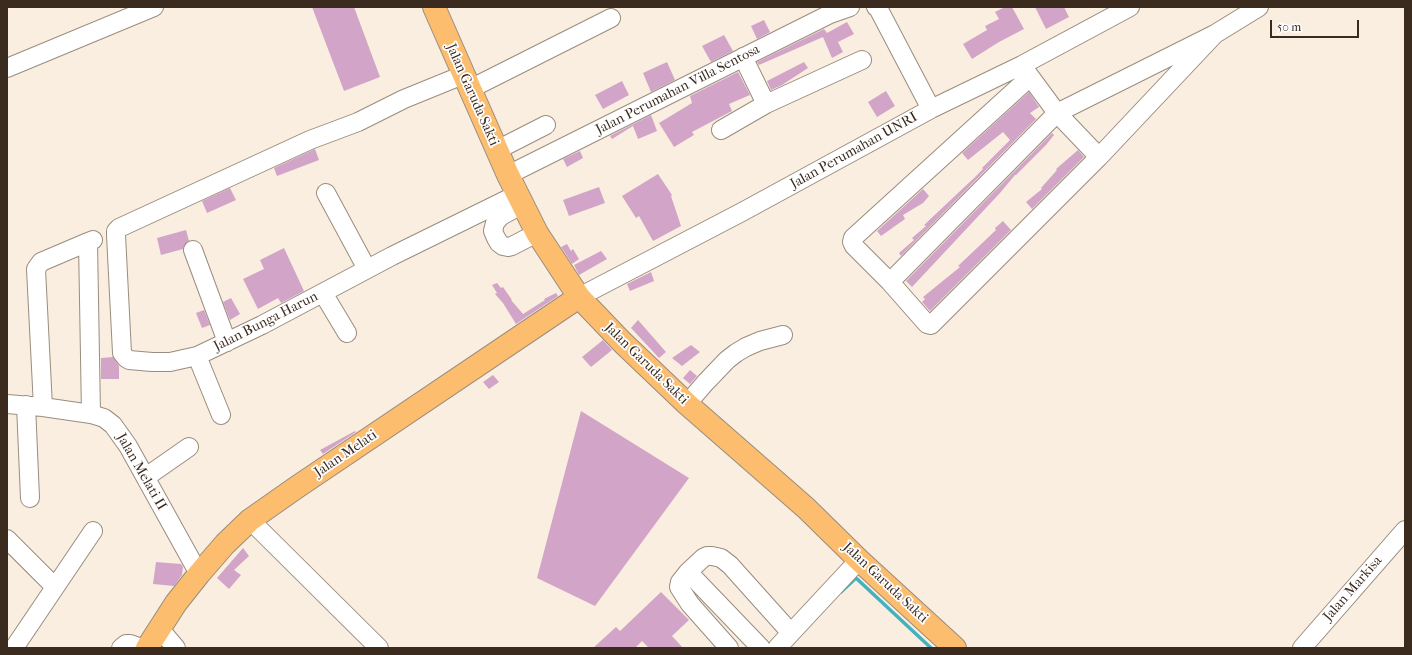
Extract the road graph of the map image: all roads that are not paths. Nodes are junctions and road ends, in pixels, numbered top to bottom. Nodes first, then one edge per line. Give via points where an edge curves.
1 (154, 7) edge
2 (434, 7) edge
3 (850, 7) edge
4 (876, 7) edge
5 (1130, 7) edge
6 (1259, 7) edge
7 (611, 18) dead end
8 (1215, 34) junction
9 (743, 57) junction
10 (862, 60) dead end
11 (7, 68) edge
12 (1026, 71) junction
13 (466, 82) junction
14 (766, 104) junction
15 (931, 109) junction
16 (1057, 113) junction
17 (546, 125) dead end
18 (721, 130) dead end
19 (497, 150) junction
20 (1099, 157) junction
21 (516, 191) junction
22 (326, 193) dead end
23 (537, 232) junction
24 (193, 250) dead end
25 (367, 269) junction
26 (890, 282) junction
27 (323, 293) junction
28 (579, 296) junction
29 (347, 333) dead end
30 (783, 335) dead end
31 (227, 342) junction
32 (197, 356) junction
33 (7, 404) edge
34 (687, 404) junction
35 (34, 406) junction
36 (91, 414) junction
37 (220, 415) dead end
38 (188, 447) dead end
39 (146, 477) junction
40 (30, 498) dead end
41 (250, 520) junction
42 (1405, 530) edge
43 (93, 531) dead end
44 (7, 539) edge
45 (859, 560) junction
46 (688, 572) junction
47 (199, 574) junction
48 (55, 587) junction
49 (159, 628) junction
50 (791, 633) junction
51 (14, 648) edge
52 (121, 648) edge
53 (141, 648) edge
54 (147, 648) edge
55 (176, 648) edge
56 (378, 648) edge
57 (729, 648) edge
58 (761, 648) edge
59 (777, 648) edge
60 (955, 648) edge
61 (1302, 648) edge

1 - 11 street
2 - 13 main road, Jalan Garuda Sakti
3 - 9 street, Jalan Perumahan Villa Sentosa via 830,14
4 - 15 street
5 - 12 street, Jalan Perumahan UNRI
6 - 8 street
7 - 13 street
8 - 16 street
8 - 20 street
9 - 14 street
9 - 21 street, Jalan Perumahan Villa Sentosa
10 - 14 street
12 - 15 street, Jalan Perumahan UNRI
12 - 16 street
12 - 26 street via 853,238 854,246
13 - 19 main road, Jalan Garuda Sakti
13 - 32 street, Jalan Bunga Harun via 404,100 358,122 310,140 116,231 124,356 129,360 152,362 170,362
14 - 18 street
15 - 28 street, Jalan Perumahan UNRI via 742,212
16 - 20 street
16 - 26 street
17 - 19 street
19 - 21 main road, Jalan Garuda Sakti
20 - 26 street via 931,325 927,324
21 - 23 main road, Jalan Garuda Sakti
21 - 23 street via 493,227 496,238 503,246 508,247
21 - 25 street, Jalan Bunga Harun
22 - 25 street
23 - 28 main road, Jalan Garuda Sakti
24 - 31 street
25 - 27 street, Jalan Bunga Harun
27 - 29 street
27 - 31 street, Jalan Bunga Harun
28 - 34 main road, Jalan Garuda Sakti via 622,342
28 - 41 main road, Jalan Melati
30 - 34 street via 760,341 736,353
31 - 32 street, Jalan Bunga Harun
32 - 37 street
33 - 35 street, Jalan Melati II
34 - 45 main road, Jalan Garuda Sakti via 806,508
35 - 36 street, Jalan Melati II
35 - 36 street via 36,269 41,262 90,241
35 - 40 street
36 - 39 street, Jalan Melati II via 104,418 113,425
38 - 39 street
39 - 47 street, Jalan Melati II
41 - 47 main road, Jalan Melati via 224,544
41 - 56 street
42 - 61 street, Jalan Markisa
43 - 48 street
44 - 48 street
45 - 50 street
45 - 60 main road, Jalan Garuda Sakti
46 - 50 street via 707,556 721,558
46 - 57 street via 680,582 680,590
46 - 58 street
47 - 49 main road, Jalan Melati
48 - 51 street
49 - 54 main road, Jalan Melati
49 - 55 street
50 - 59 street
52 - 53 street via 130,644

